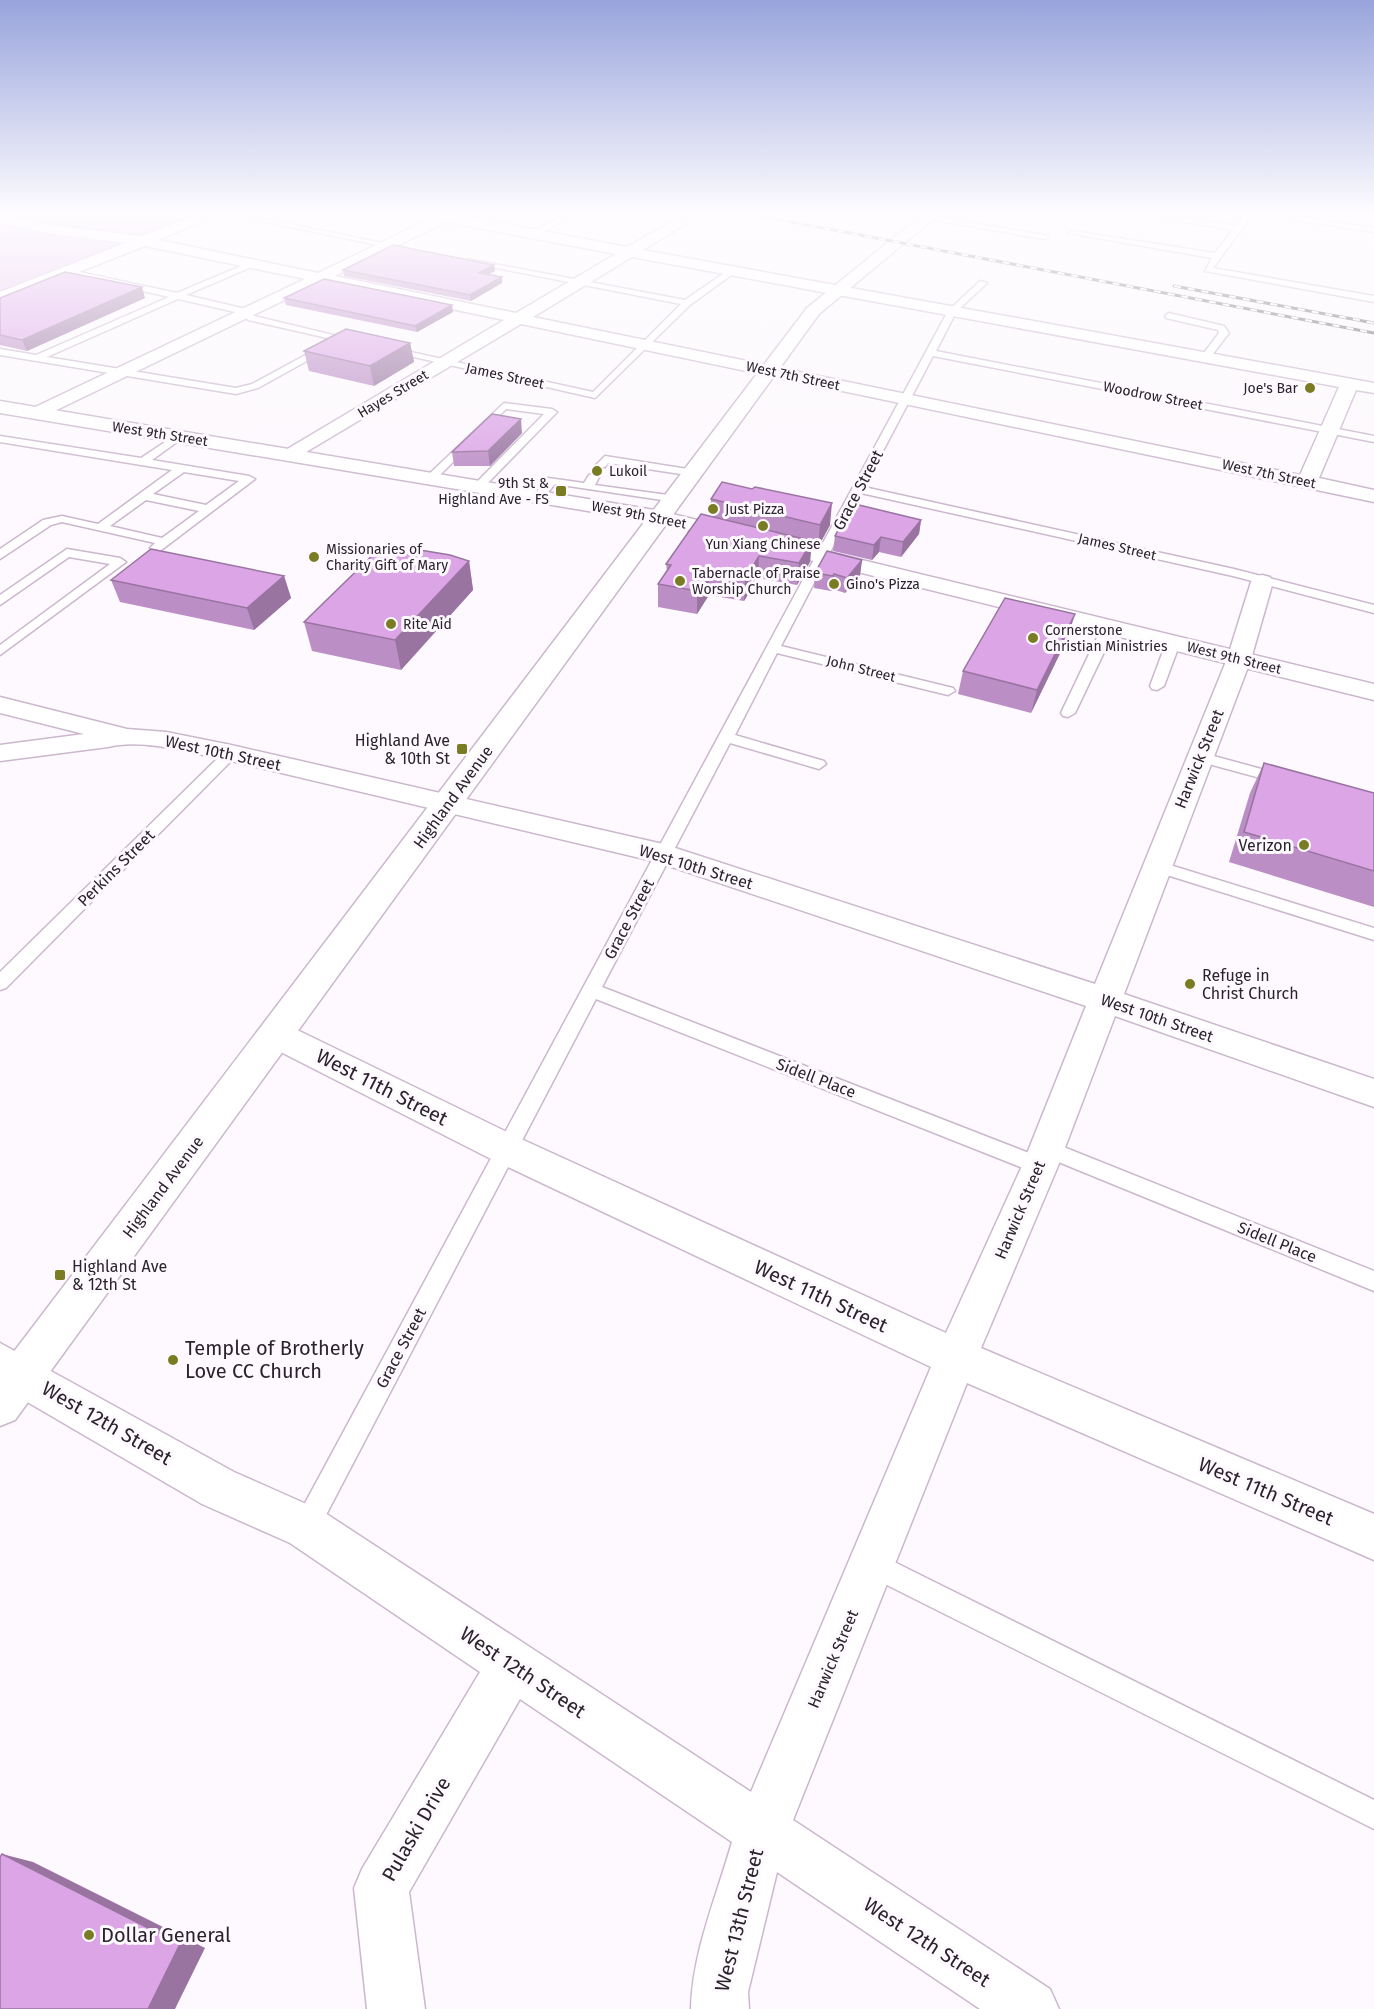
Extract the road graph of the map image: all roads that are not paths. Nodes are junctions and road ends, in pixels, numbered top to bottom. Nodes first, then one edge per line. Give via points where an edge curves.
1 (149, 309) edge
2 (233, 309) edge
3 (254, 309) edge
4 (469, 309) edge
5 (536, 309) edge
6 (681, 309) edge
7 (816, 309) edge
8 (940, 309) edge
9 (954, 309) edge
10 (952, 311) junction
11 (247, 312) junction
12 (1168, 316) dead end
13 (519, 319) junction
14 (341, 339) junction
15 (364, 345) edge
16 (646, 345) junction
17 (376, 347) edge
18 (0, 352) edge
19 (932, 353) junction
20 (39, 357) junction
21 (1206, 357) junction
22 (446, 363) junction
23 (770, 371) junction
24 (123, 372) junction
25 (1350, 383) junction
26 (1374, 388) edge
27 (907, 399) junction
28 (0, 407) edge
29 (38, 413) junction
30 (1330, 430) junction
31 (177, 436) junction
32 (0, 439) edge
33 (1374, 439) edge
34 (291, 455) junction
35 (143, 462) junction
36 (601, 465) dead end
37 (182, 468) junction
38 (694, 473) junction
39 (430, 479) junction
40 (1307, 482) junction
41 (478, 487) junction
42 (603, 489) junction
43 (859, 489) junction
44 (589, 490) junction
45 (144, 496) junction
46 (1374, 496) edge
47 (675, 499) junction
48 (208, 508) junction
49 (660, 517) junction
50 (100, 528) junction
51 (164, 542) junction
52 (0, 555) edge
53 (147, 556) edge
54 (823, 557) junction
55 (1262, 582) junction
56 (0, 600) edge
57 (1374, 609) edge
58 (1109, 627) junction
59 (1173, 643) junction
60 (774, 648) junction
61 (0, 651) edge
62 (1239, 659) junction
63 (1157, 686) dead end
64 (948, 691) dead end
65 (1374, 692) edge
66 (1, 712) edge
67 (1068, 714) dead end
68 (127, 737) junction
69 (727, 737) junction
70 (0, 753) edge
71 (231, 753) junction
72 (1200, 757) junction
73 (819, 764) dead end
74 (1298, 783) edge
75 (449, 803) junction
76 (663, 854) junction
77 (1157, 866) junction
78 (1374, 934) edge
79 (0, 983) edge
80 (592, 990) junction
81 (1105, 1000) junction
82 (277, 1035) junction
83 (1374, 1093) edge
84 (506, 1149) junction
85 (1043, 1157) junction
86 (1374, 1281) edge
87 (956, 1358) junction
88 (7, 1380) edge
89 (306, 1527) junction
90 (1374, 1537) edge
91 (872, 1564) junction
92 (512, 1665) junction
93 (1374, 1815) edge
94 (761, 1832) junction
95 (396, 2009) edge
96 (720, 2009) edge
97 (1029, 2009) edge

1 - 20 lane
2 - 11 lane
3 - 11 street
4 - 13 street, West 7th Street
5 - 13 street, Hayes Street
6 - 16 lane
7 - 23 street, Highland Avenue
8 - 10 street
9 - 10 lane
10 - 19 lane, Grace Street
10 - 21 street
11 - 14 lane via 251,318
11 - 24 street
12 - 21 lane via 1221,328 1224,333
13 - 16 street, West 7th Street
13 - 22 street, Hayes Street
14 - 15 lane
14 - 24 lane via 255,386 236,391
16 - 22 lane, James Street via 595,395
16 - 23 street, West 7th Street
17 - 22 lane, James Street
18 - 20 lane
19 - 27 lane, Grace Street
19 - 30 lane, Woodrow Street
20 - 24 lane
21 - 25 street
22 - 34 street, Hayes Street
23 - 27 street, West 7th Street
23 - 38 street, Highland Avenue
24 - 29 street
25 - 26 street
25 - 30 street
27 - 40 street, West 7th Street
27 - 43 lane, Grace Street
28 - 29 street, West 9th Street
29 - 31 street, West 9th Street
30 - 33 lane, Woodrow Street
30 - 40 street
31 - 34 street, West 9th Street
31 - 35 lane
32 - 35 lane
34 - 39 street, West 9th Street
35 - 37 lane
36 - 38 lane via 605,459
37 - 45 lane
37 - 48 lane via 249,479
38 - 47 street, Highland Avenue
39 - 41 street, West 9th Street
39 - 41 lane via 504,406 552,412
40 - 46 street, West 7th Street
41 - 44 street, West 9th Street via 538,497
42 - 44 lane
42 - 44 lane
42 - 47 lane
43 - 54 lane, Grace Street
43 - 55 lane, James Street
44 - 49 street, West 9th Street
45 - 48 lane
45 - 50 lane
47 - 49 street, Highland Avenue
48 - 51 lane
49 - 54 street, West 9th Street
49 - 75 street, Highland Avenue
50 - 51 lane
50 - 52 lane via 62,519 47,522
51 - 53 lane
54 - 58 street, West 9th Street
54 - 60 lane, Grace Street
55 - 57 lane, James Street
55 - 62 street, Harwick Street
56 - 61 lane via 67,553 124,562
58 - 59 street, West 9th Street
58 - 67 lane
59 - 62 street, West 9th Street
59 - 63 lane
60 - 64 lane, John Street
60 - 69 lane, Grace Street
62 - 65 street, West 9th Street
62 - 72 street, Harwick Street
66 - 68 street, West 10th Street
68 - 70 street
68 - 71 street, West 10th Street
69 - 73 lane
69 - 76 lane, Grace Street
71 - 75 street, West 10th Street
71 - 79 lane, Perkins Street
72 - 74 lane
72 - 77 street, Harwick Street
75 - 76 street, West 10th Street
75 - 82 street, Highland Avenue
76 - 80 lane, Grace Street
76 - 81 street, West 10th Street
77 - 78 lane
77 - 81 street, Harwick Street
80 - 84 lane, Grace Street
80 - 85 lane, Sidell Place
81 - 83 street, West 10th Street
81 - 85 street, Harwick Street
82 - 84 street, West 11th Street
82 - 88 street, Highland Avenue
84 - 87 street, West 11th Street
84 - 89 lane, Grace Street
85 - 86 lane, Sidell Place
85 - 87 street, Harwick Street
87 - 90 street, West 11th Street
87 - 91 street, Harwick Street
88 - 89 street, West 12th Street via 218,1488
89 - 92 street, West 12th Street
91 - 93 lane
91 - 94 street, Harwick Street
92 - 94 street, West 12th Street
92 - 95 street, Pulaski Drive via 381,1888
94 - 96 street, West 13th Street via 724,1972
94 - 97 street, West 12th Street

